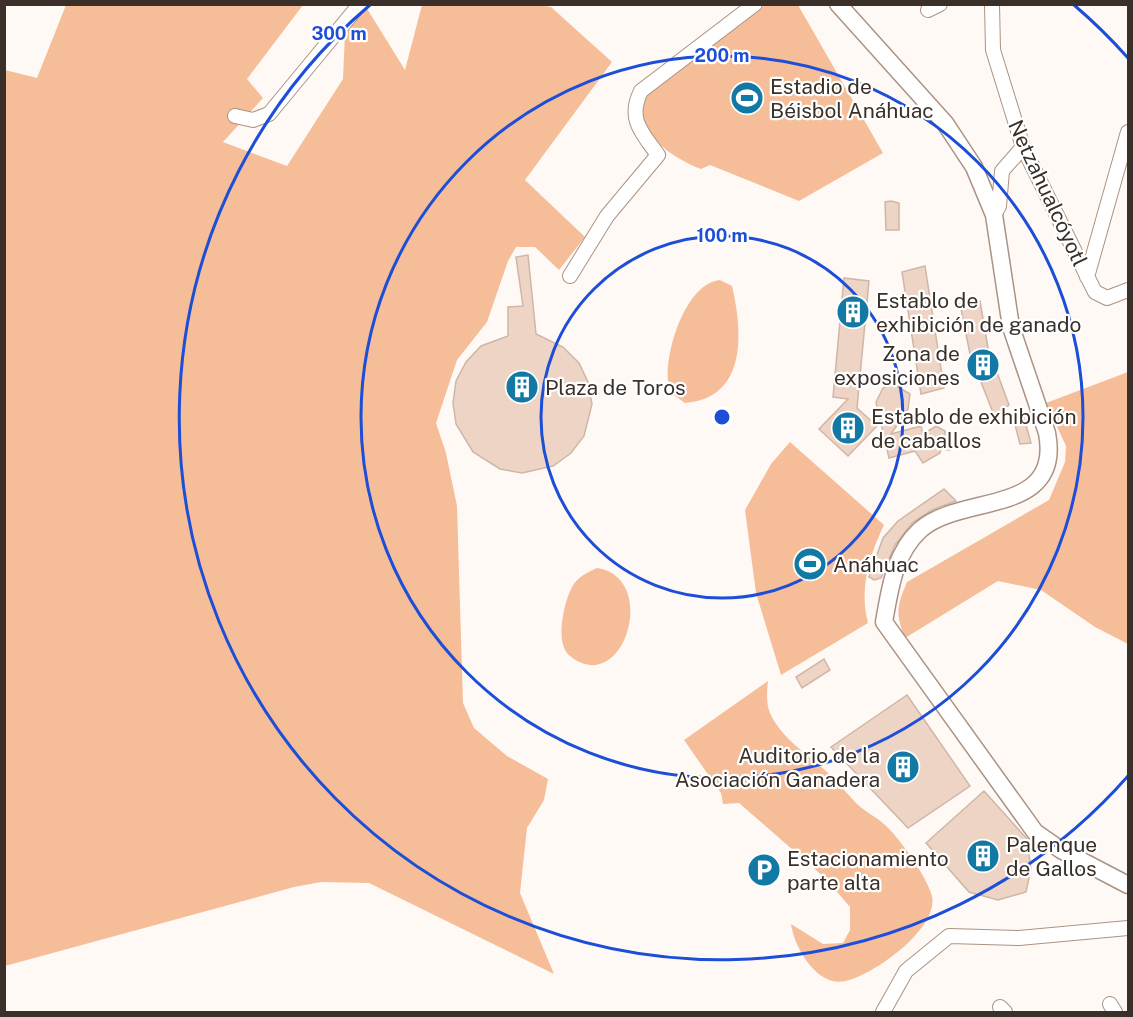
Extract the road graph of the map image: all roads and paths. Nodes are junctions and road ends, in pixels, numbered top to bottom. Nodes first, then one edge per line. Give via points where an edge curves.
1 (360, 4) edge
2 (755, 4) edge
3 (838, 4) edge
4 (992, 4) edge
5 (235, 116) dead end
6 (1128, 132) edge
7 (1023, 147) junction
8 (994, 215) junction
9 (570, 276) dead end
10 (1086, 277) junction
11 (1128, 290) edge
12 (1128, 885) edge
13 (1128, 928) edge
14 (883, 1012) edge

1 - 5 street via 269,114 253,120
2 - 9 street via 641,91 634,104 637,125 658,155 607,216
3 - 8 street via 948,127 974,166
4 - 7 street, Netzahualcóyotl via 993,50
6 - 10 street
7 - 8 street via 1002,171 999,206
7 - 10 street, Netzahualcóyotl
8 - 12 street via 1011,327 1047,433 1048,460 1034,485 1026,490 1005,500 950,513 921,529 904,549 893,573 884,622 1035,832 1060,850
10 - 11 street, Netzahualcóyotl via 1095,292 1107,298
13 - 14 street via 1019,938 949,936 906,970

